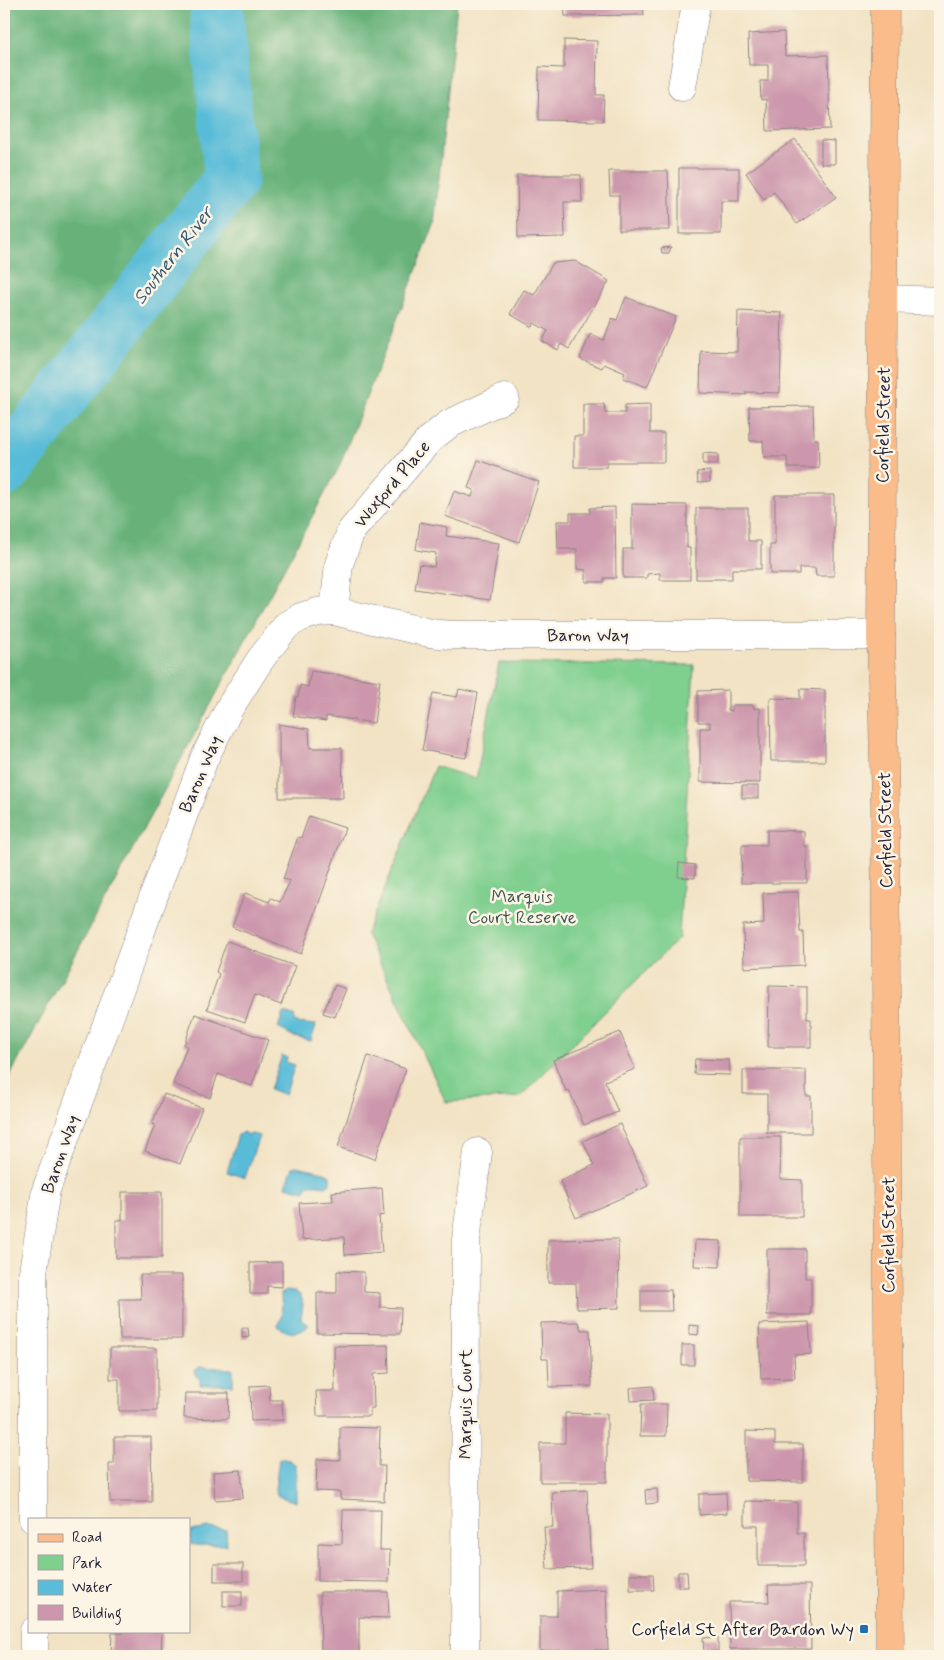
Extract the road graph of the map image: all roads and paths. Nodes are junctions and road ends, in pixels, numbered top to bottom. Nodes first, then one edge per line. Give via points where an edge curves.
1 (696, 4) edge
2 (885, 4) edge
3 (682, 87) dead end
4 (885, 299) junction
5 (940, 301) edge
6 (505, 398) dead end
7 (334, 611) junction
8 (882, 635) junction
9 (478, 1152) dead end
10 (33, 1518) edge
11 (34, 1632) edge
12 (34, 1656) edge
13 (465, 1656) edge
14 (890, 1656) edge

1 - 3 street
2 - 4 main road, Corfield Street
4 - 5 street
4 - 8 main road, Corfield Street
6 - 7 street, Wexford Place via 449,424 430,438 351,532 339,564
7 - 8 street, Baron Way via 408,629 450,635
7 - 10 street, Baron Way via 301,617 287,625 230,707 204,759 46,1190 33,1272
8 - 14 main road, Corfield Street
9 - 13 street, Marquis Court via 466,1240
11 - 12 street

